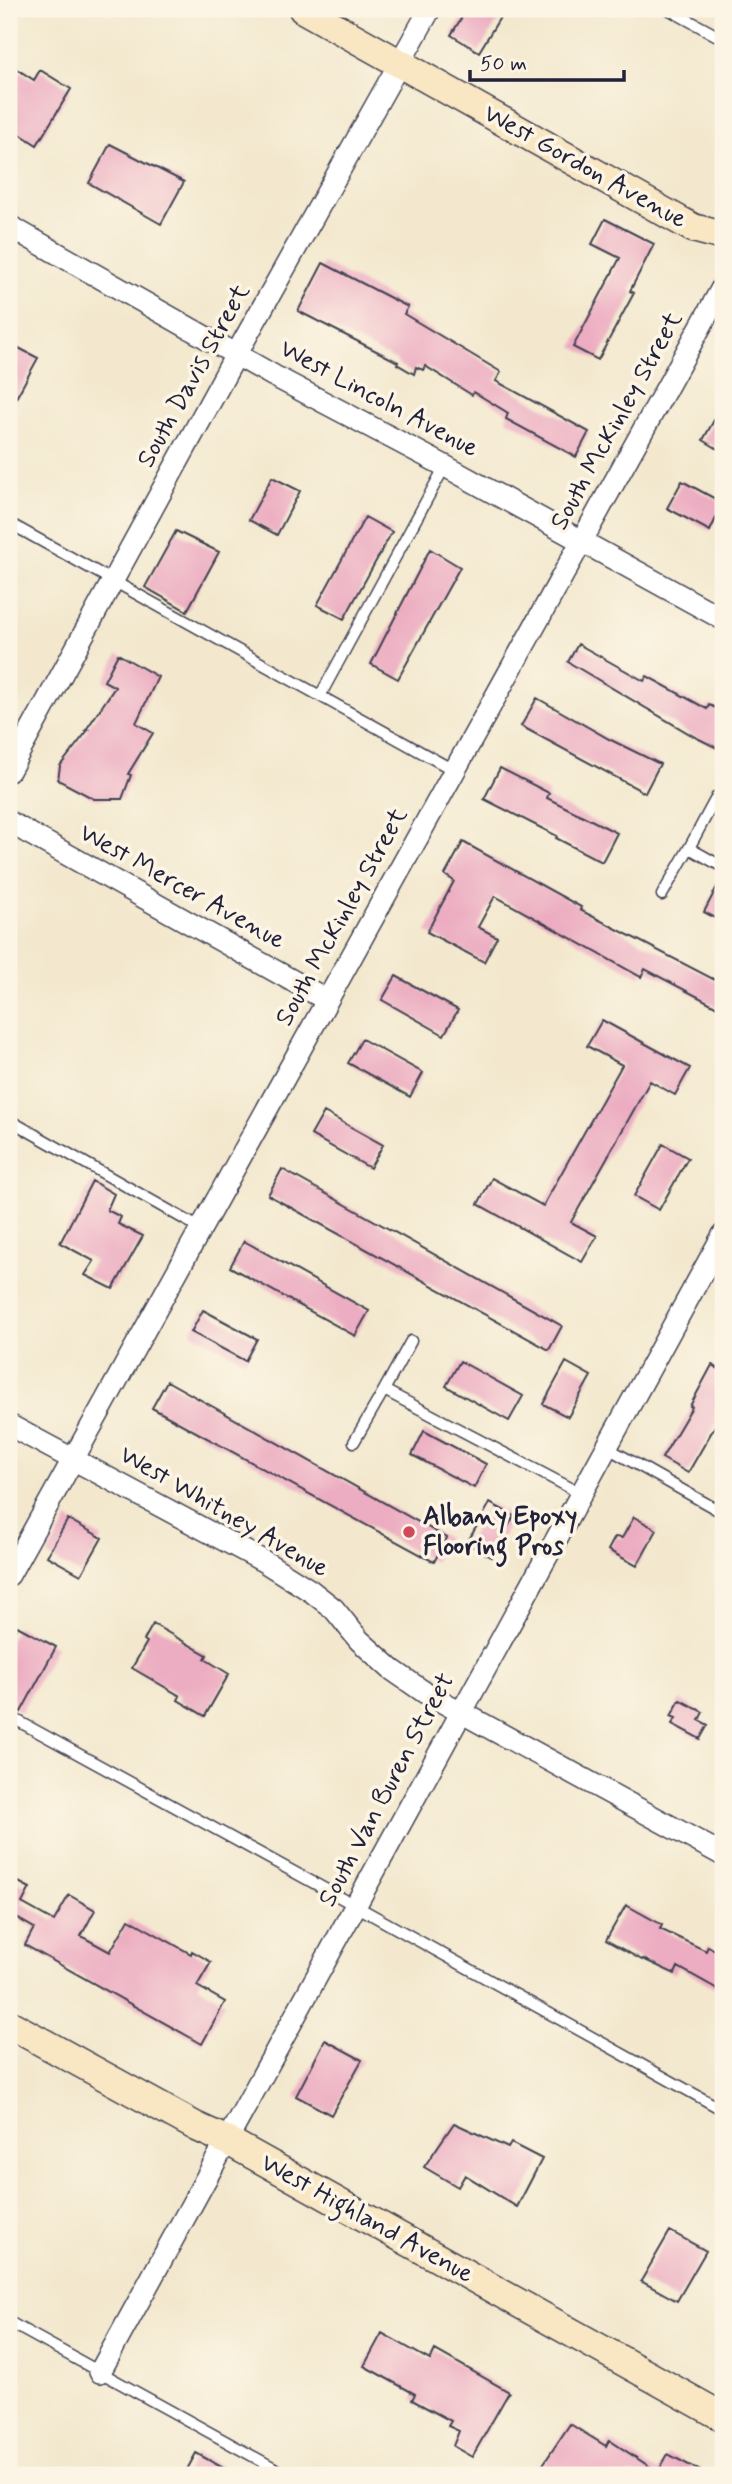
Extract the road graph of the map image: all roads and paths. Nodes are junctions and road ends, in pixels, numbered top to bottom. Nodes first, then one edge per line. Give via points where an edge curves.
1 (303, 9) edge
2 (430, 9) edge
3 (668, 9) edge
4 (723, 39) edge
5 (401, 63) junction
6 (9, 226) edge
7 (723, 236) edge
8 (723, 286) edge
9 (237, 353) junction
10 (445, 466) junction
11 (9, 523) edge
12 (583, 541) junction
13 (114, 581) junction
14 (723, 619) edge
15 (320, 696) junction
16 (9, 771) edge
17 (455, 771) junction
18 (717, 796) dead end
19 (9, 822) edge
20 (689, 848) junction
21 (723, 867) edge
22 (662, 895) dead end
23 (327, 1000) junction
24 (9, 1120) edge
25 (200, 1228) junction
26 (723, 1235) edge
27 (411, 1341) dead end
28 (384, 1390) junction
29 (9, 1425) edge
30 (354, 1442) dead end
31 (606, 1447) junction
32 (72, 1461) junction
33 (580, 1493) junction
34 (723, 1513) edge
35 (9, 1575) edge
36 (460, 1711) junction
37 (9, 1716) edge
38 (723, 1855) edge
39 (356, 1906) junction
40 (9, 2024) edge
41 (723, 2110) edge
42 (228, 2141) junction
43 (9, 2322) edge
44 (100, 2372) junction
45 (723, 2417) edge
46 (265, 2463) junction
47 (259, 2475) edge
48 (287, 2475) edge

1 - 5 street, West Gordon Avenue
2 - 5 street, South Davis Street
3 - 4 lane
5 - 7 street, West Gordon Avenue via 693,228
5 - 9 street, South Davis Street
6 - 9 street, West Lincoln Avenue
8 - 12 street, South McKinley Street
9 - 10 street, West Lincoln Avenue
9 - 13 street, South Davis Street
10 - 12 street, West Lincoln Avenue
10 - 15 lane
11 - 13 lane
12 - 14 street, West Lincoln Avenue
12 - 17 street, South McKinley Street
13 - 15 lane
13 - 16 street, South Davis Street
15 - 17 lane
17 - 23 street, South McKinley Street
18 - 20 lane
19 - 23 street, West Mercer Avenue
20 - 21 lane
20 - 22 lane
23 - 25 street, South McKinley Street
24 - 25 lane
25 - 32 street, South McKinley Street
26 - 31 street, South Van Buren Street
27 - 28 lane
28 - 30 lane
28 - 33 lane
29 - 32 street, West Whitney Avenue
31 - 33 street, South Van Buren Street
31 - 34 lane
32 - 35 street, South McKinley Street
32 - 36 street, West Whitney Avenue via 311,1591 391,1668
33 - 36 street, South Van Buren Street
36 - 38 street, West Whitney Avenue
36 - 39 street, South Van Buren Street
37 - 39 lane
39 - 41 lane
39 - 42 street, South Van Buren Street
40 - 42 street, West Highland Avenue
42 - 44 street, South Van Buren Street
42 - 45 street, West Highland Avenue
43 - 44 lane
44 - 46 lane
46 - 47 lane
46 - 48 lane

